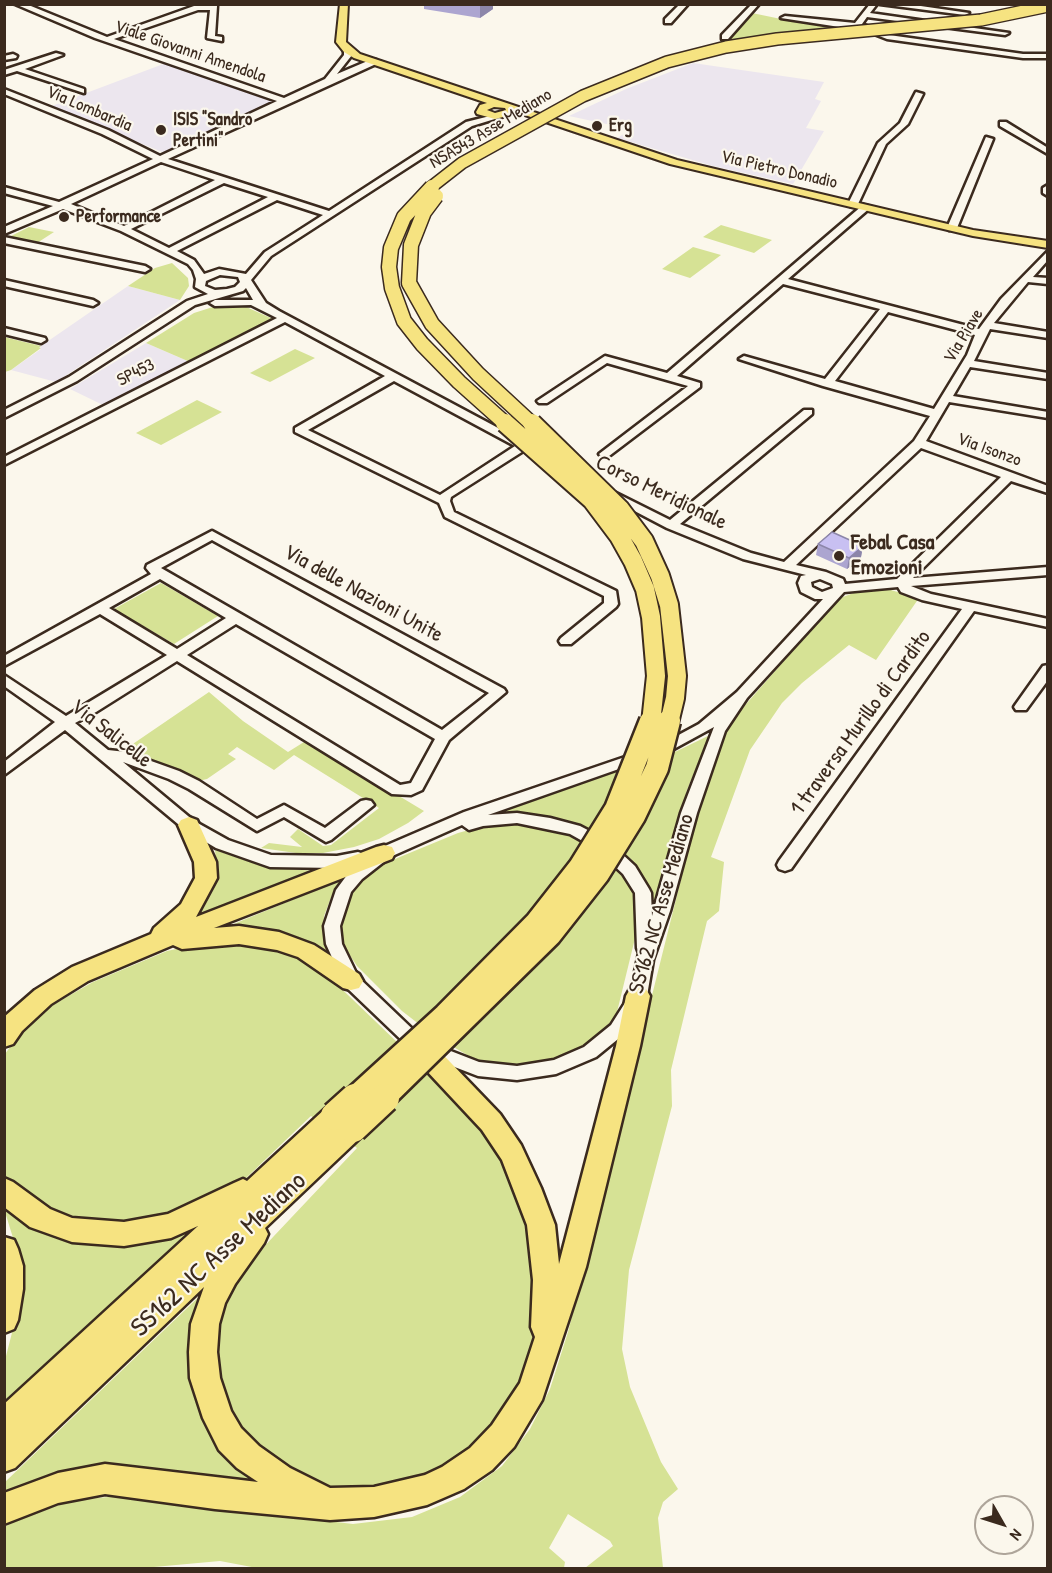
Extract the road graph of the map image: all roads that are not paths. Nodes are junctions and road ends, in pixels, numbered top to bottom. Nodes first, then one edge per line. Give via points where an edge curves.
1 (18, 4) edge
2 (45, 4) edge
3 (344, 4) edge
4 (686, 4) edge
5 (756, 4) edge
6 (874, 4) edge
7 (883, 4) edge
8 (1047, 6) edge
9 (31, 9) junction
10 (1047, 12) edge
11 (965, 13) dead end
12 (865, 15) junction
13 (785, 18) dead end
14 (668, 21) dead end
15 (857, 25) junction
16 (1005, 33) dead end
17 (725, 37) dead end
18 (107, 39) junction
19 (219, 39) dead end
20 (347, 50) junction
21 (59, 55) dead end
22 (1047, 56) edge
23 (373, 62) junction
24 (18, 69) junction
25 (4, 73) edge
26 (327, 81) junction
27 (81, 91) dead end
28 (4, 92) edge
29 (470, 93) junction
30 (919, 94) dead end
31 (285, 100) junction
32 (481, 110) junction
33 (502, 111) junction
34 (469, 124) junction
35 (1004, 124) dead end
36 (989, 139) dead end
37 (1047, 152) edge
38 (160, 159) junction
39 (224, 179) junction
40 (1047, 188) edge
41 (4, 190) edge
42 (1047, 193) edge
43 (277, 196) junction
44 (853, 204) junction
45 (62, 205) junction
46 (866, 207) junction
47 (330, 214) junction
48 (952, 228) junction
49 (124, 229) junction
50 (4, 231) edge
51 (4, 240) edge
52 (1047, 245) edge
53 (168, 252) junction
54 (1047, 254) edge
55 (266, 256) junction
56 (191, 262) junction
57 (145, 269) dead end
58 (230, 272) junction
59 (1026, 279) junction
60 (246, 280) junction
61 (779, 280) junction
62 (1047, 281) edge
63 (4, 283) edge
64 (201, 283) junction
65 (220, 293) junction
66 (93, 303) dead end
67 (191, 303) junction
68 (262, 305) junction
69 (886, 308) junction
70 (180, 311) junction
71 (285, 318) junction
72 (984, 329) junction
73 (4, 332) edge
74 (1047, 335) edge
75 (41, 340) dead end
76 (744, 359) dead end
77 (967, 363) junction
78 (1047, 376) edge
79 (392, 377) junction
80 (669, 377) junction
81 (827, 384) junction
82 (946, 398) junction
83 (543, 400) dead end
84 (808, 412) dead end
85 (936, 414) junction
86 (4, 415) edge
87 (1047, 415) edge
88 (919, 443) junction
89 (523, 446) junction
90 (605, 454) dead end
91 (4, 462) edge
92 (1009, 476) junction
93 (1047, 490) edge
94 (444, 501) junction
95 (670, 525) junction
96 (786, 567) junction
97 (1047, 572) edge
98 (160, 574) junction
99 (826, 576) junction
100 (902, 582) junction
101 (809, 590) junction
102 (838, 590) junction
103 (971, 606) junction
104 (100, 608) junction
105 (236, 618) junction
106 (1047, 622) edge
107 (797, 636) junction
108 (566, 641) dead end
109 (177, 655) junction
110 (4, 662) edge
111 (1047, 669) edge
112 (4, 680) edge
113 (742, 695) junction
114 (1021, 707) dead end
115 (671, 719) joint
116 (65, 722) junction
117 (443, 737) junction
118 (106, 755) junction
119 (4, 770) edge
120 (366, 805) dead end
121 (616, 808) joint
122 (189, 825) junction
123 (424, 836) junction
124 (384, 853) junction
125 (785, 865) dead end
126 (146, 946) junction
127 (645, 960) junction
128 (351, 981) junction
129 (638, 996) junction
130 (4, 1037) edge
131 (419, 1046) junction
132 (344, 1122) junction
133 (273, 1189) junction
134 (4, 1190) edge
135 (4, 1249) edge
136 (4, 1320) edge
137 (544, 1355) junction
138 (4, 1425) edge
139 (4, 1457) edge
140 (330, 1504) junction
141 (4, 1509) edge

1 - 9 street, Viale Giovanni Amendola
2 - 9 street
3 - 20 main road via 342,42
4 - 14 street
5 - 17 street
6 - 12 street
7 - 11 street
8 - 121 highway, NSA543 Asse Mediano, bridge via 981,20 777,39 667,62 583,96 462,164 437,181 404,217 391,248 389,267 404,321 459,382 592,500 619,536 645,590 655,649 652,720
9 - 18 street, Viale Giovanni Amendola
10 - 115 highway, NSA543 Asse Mediano, bridge via 959,26 779,41 719,51 679,63 557,116 470,166 443,187 424,212 411,245 410,283 432,324 478,374 620,509 644,541 669,605 677,676
12 - 15 street
12 - 16 street
13 - 15 street
15 - 22 street via 887,37
18 - 19 street via 197,8 214,8 211,38
18 - 31 street, Viale Giovanni Amendola
20 - 23 main road
20 - 26 street via 348,55
21 - 24 street
23 - 26 street
23 - 29 main road
24 - 25 street
24 - 27 street
26 - 31 street
28 - 38 street, Via Lombardia via 105,132
29 - 32 main road
29 - 33 main road
30 - 44 street via 904,124 882,143
31 - 38 street
32 - 33 main road via 489,105
32 - 34 street
33 - 34 street
33 - 44 main road, Via Pietro Donadio via 537,116 674,162
34 - 47 street
35 - 37 street
36 - 48 street
38 - 39 street, Via Lombardia
38 - 45 street
39 - 43 street, Via Lombardia
39 - 49 street
40 - 42 street
41 - 45 street
43 - 47 street, Via Lombardia
43 - 53 street
44 - 46 main road, Via Pietro Donadio
45 - 49 street
45 - 50 street
46 - 48 main road, Via Pietro Donadio
46 - 61 street
47 - 55 street
48 - 52 main road, Via Pietro Donadio
49 - 53 street
51 - 57 street
53 - 56 street
54 - 59 street, Via Piave
55 - 56 street via 221,265
55 - 58 street
55 - 60 street
56 - 64 street via 198,269
58 - 60 street
58 - 64 street via 211,273
59 - 62 street
59 - 72 street, Via Piave
60 - 65 street via 239,289
60 - 68 street
61 - 69 street
61 - 80 street
63 - 66 street
64 - 65 street via 208,291
64 - 67 street, SP453
65 - 67 street, SP453
67 - 70 street, SP453
68 - 70 street via 224,302
68 - 71 street, Corso Meridionale
69 - 72 street
69 - 81 street
70 - 86 street, SP453 via 74,379
71 - 79 street, Corso Meridionale
71 - 91 street, SP453
72 - 74 street
72 - 77 street, Via Piave
73 - 75 street
76 - 81 street
77 - 78 street
77 - 82 street, Via Piave
79 - 89 street, Corso Meridionale
79 - 94 street via 299,430
80 - 83 street via 605,359
80 - 90 street via 696,385
81 - 85 street
82 - 85 street, Via Piave
82 - 87 street
84 - 95 street
85 - 88 street, Via Piave
88 - 92 street, Via Isonzo
88 - 96 street, Via Piave
89 - 94 street via 446,495
89 - 95 street, Corso Meridionale via 619,501
92 - 93 street, Via Isonzo
92 - 100 street
94 - 108 street via 449,514 611,594 611,604
95 - 96 street, Corso Meridionale
96 - 99 street, Corso Meridionale
96 - 101 street, Corso Meridionale
97 - 100 street
98 - 104 street, Via delle Nazioni Unite
98 - 105 street
98 - 117 street, Via delle Nazioni Unite via 152,568 212,535 499,692
99 - 100 street, Corso Meridionale
99 - 101 street via 806,579
99 - 102 street via 838,582
100 - 102 street
100 - 103 street via 906,589 921,595
101 - 102 street via 826,596
101 - 107 street, SS162 NC Asse Mediano via 810,616
102 - 107 street, SS162 NC Asse Mediano
103 - 106 street
103 - 125 street, 1 traversa Murillo di Cardito
104 - 109 street, Via delle Nazioni Unite
104 - 110 street, Via delle Nazioni Unite
105 - 109 street
105 - 117 street
107 - 113 street, SS162 NC Asse Mediano
109 - 116 street
109 - 117 street, Via delle Nazioni Unite via 397,790 417,786
111 - 114 street
112 - 116 street, Via Salicelle
113 - 123 street, SS162 NC Asse Mediano via 704,727 665,748 469,816
113 - 127 street, SS162 NC Asse Mediano via 718,731
115 - 132 highway, SS162 NC Asse Mediano, bridge via 657,768 633,816 598,874 550,935 462,1024
116 - 118 street, Via Salicelle
116 - 119 street
118 - 120 street via 121,756 174,775 257,826 284,810 326,836
118 - 122 street, Via Salicelle
121 - 132 highway, SS162 NC Asse Mediano, bridge via 580,867 537,923
122 - 124 street, Via Salicelle via 222,844 270,861 337,862
122 - 126 highway via 205,862 206,878 189,910
123 - 124 street, SS162 NC Asse Mediano
123 - 127 street via 483,821 517,818 567,827 601,844 628,870 643,893
124 - 126 highway
124 - 128 street, SS162 NC Asse Mediano via 357,875 337,906 332,926 334,944
126 - 128 highway via 239,934 259,936 306,951
126 - 130 highway via 80,974 43,997
127 - 129 street, SS162 NC Asse Mediano
128 - 131 street, SS162 NC Asse Mediano
129 - 131 street, SS162 NC Asse Mediano via 617,1030 590,1052 556,1067 517,1073 478,1069
129 - 137 highway via 572,1267
131 - 137 highway via 491,1122 512,1153 528,1188 541,1225 547,1280
132 - 133 highway, SS162 NC Asse Mediano
133 - 134 highway via 171,1226 124,1234 72,1230 40,1218
133 - 138 highway, SS162 NC Asse Mediano
133 - 139 highway, SS162 NC Asse Mediano
133 - 140 highway via 212,1300 205,1324 205,1378 230,1439 279,1479
135 - 136 highway via 9,1266
137 - 140 highway via 520,1410 481,1459 427,1490 374,1502
140 - 141 highway via 105,1479 58,1488

